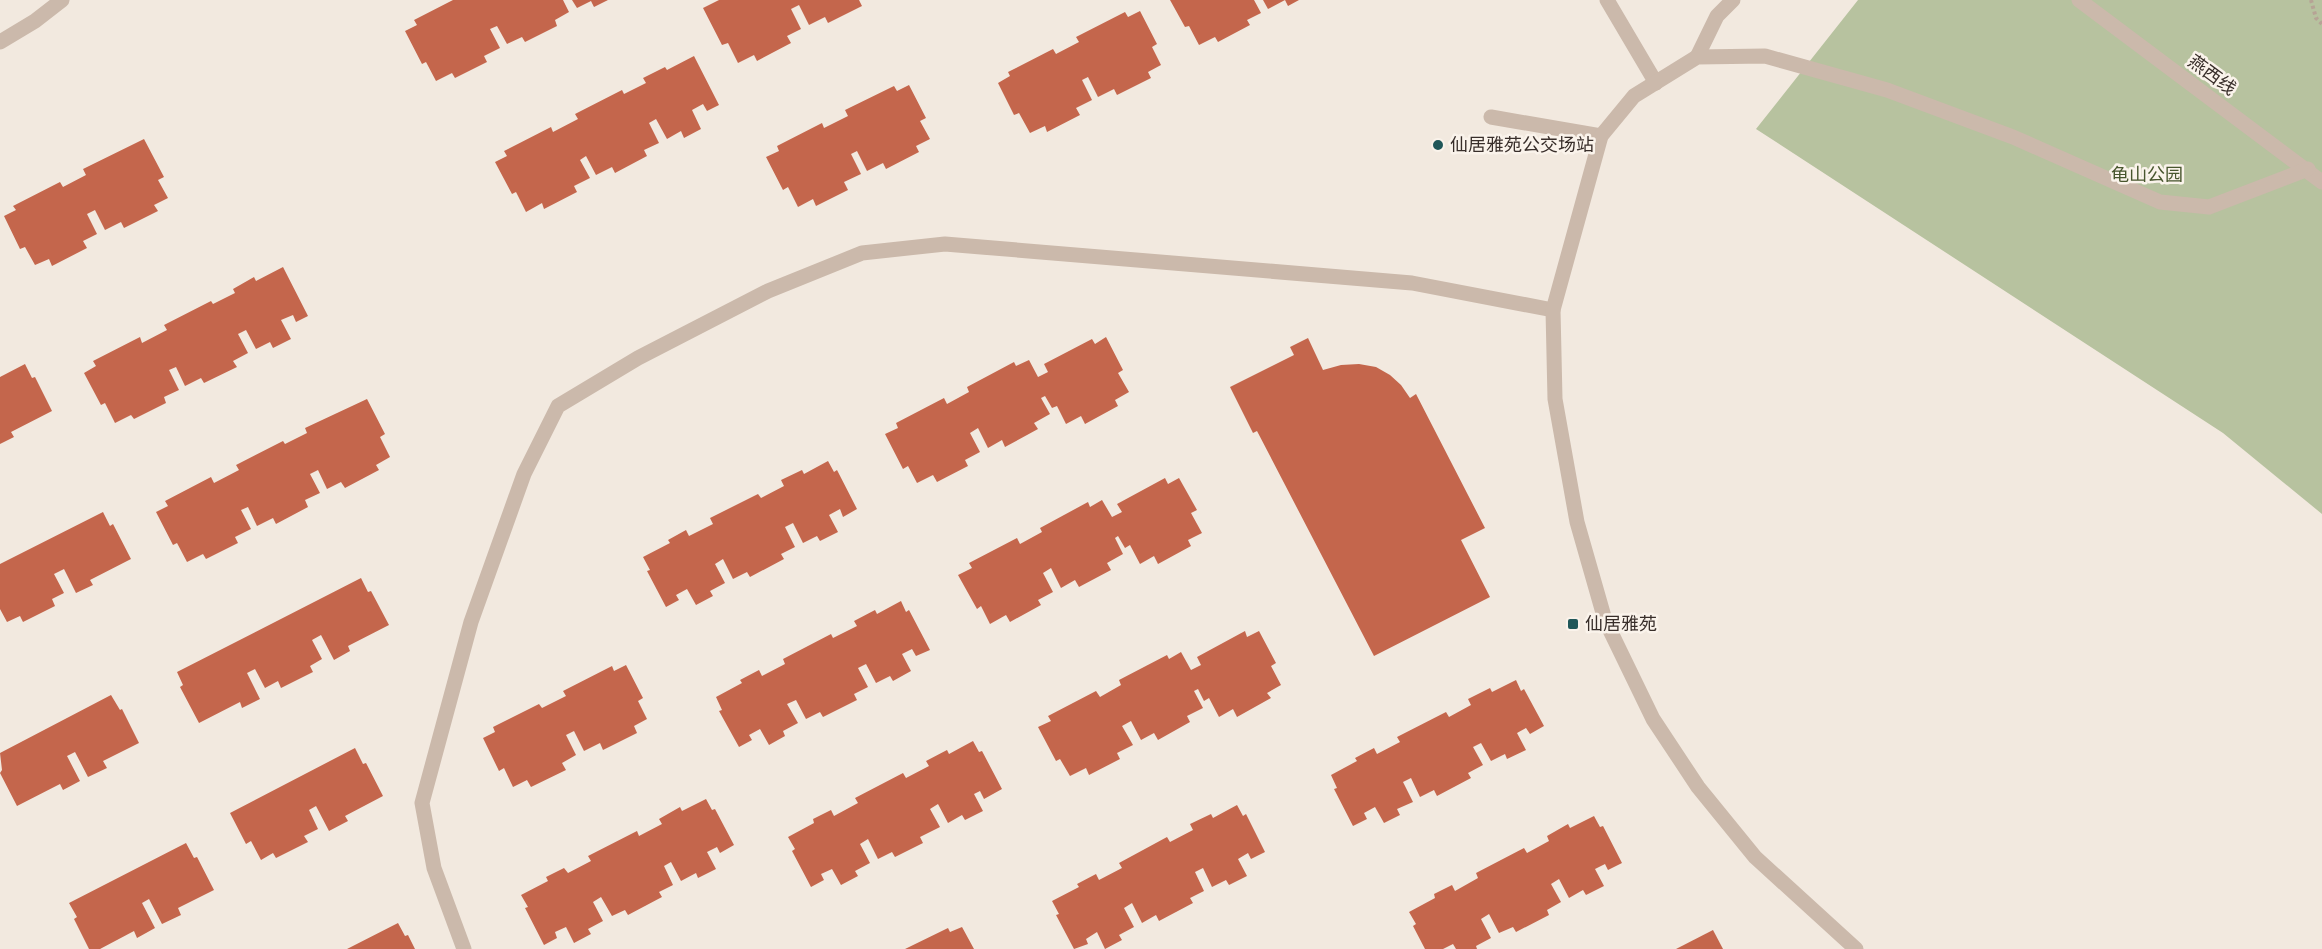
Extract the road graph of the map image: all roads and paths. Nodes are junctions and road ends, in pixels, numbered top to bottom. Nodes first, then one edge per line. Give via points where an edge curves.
1 (62, 0) edge
2 (1607, 0) edge
3 (1733, 0) edge
4 (2079, 0) edge
5 (2311, 0) edge
6 (2322, 24) edge
7 (0, 42) edge
8 (1697, 57) junction
9 (1656, 82) junction
10 (1491, 117) dead end
11 (1601, 136) junction
12 (2308, 169) junction
13 (2322, 182) edge
14 (1553, 310) junction
15 (464, 949) edge
16 (1856, 949) edge

1 - 7 street
2 - 9 street
3 - 8 street via 1717,16
4 - 12 street, 燕西线
5 - 6 path
8 - 9 street
8 - 12 street via 1765,56 1887,90 2013,137 2160,202 2209,207
9 - 11 street via 1634,96
10 - 11 street
11 - 14 street
12 - 13 street, 燕西线
14 - 15 street via 1412,283 945,244 862,253 768,291 638,358 558,406 524,474 471,622 422,803 434,868
14 - 16 street via 1555,399 1576,522 1605,620 1653,719 1698,787 1755,857

